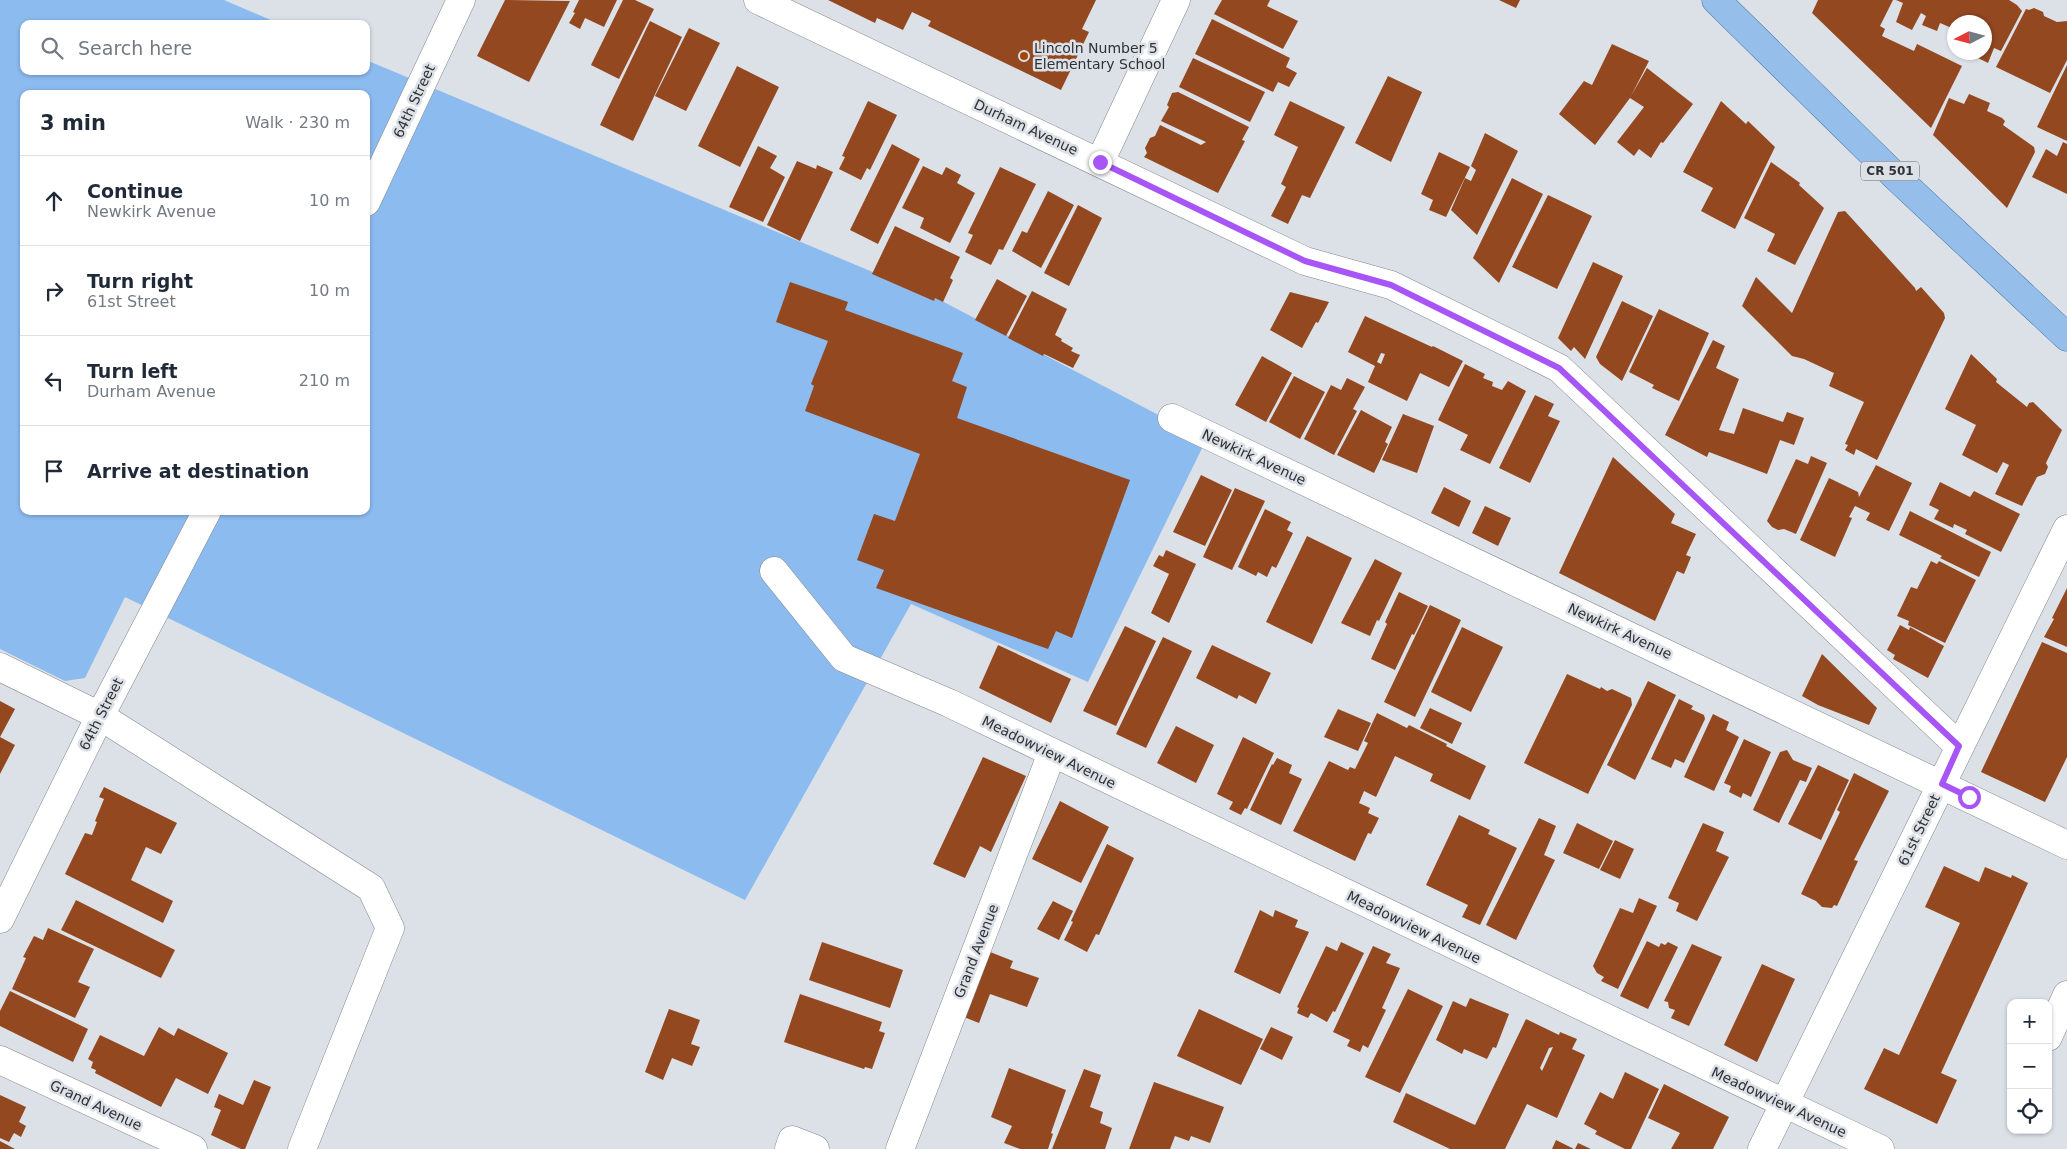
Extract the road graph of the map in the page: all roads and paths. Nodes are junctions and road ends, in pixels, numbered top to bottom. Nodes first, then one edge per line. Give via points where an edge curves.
1 (461, 0) edge
2 (758, 0) edge
3 (1176, 0) edge
4 (1716, 0) edge
5 (1100, 162) junction
6 (370, 193) edge
7 (2067, 337) edge
8 (1172, 418) dead end
9 (205, 515) edge
10 (2067, 529) edge
11 (774, 571) dead end
12 (0, 667) edge
13 (100, 716) junction
14 (1959, 746) junction
15 (1052, 753) junction
16 (1942, 784) junction
17 (2067, 844) edge
18 (0, 919) edge
19 (2067, 995) edge
20 (2052, 1028) edge
21 (0, 1060) edge
22 (1784, 1104) junction
23 (193, 1149) edge
24 (302, 1149) edge
25 (789, 1149) edge
26 (815, 1149) edge
27 (900, 1149) edge
28 (1762, 1149) edge
29 (1880, 1149) edge

1 - 6 street, 64th Street
2 - 5 street, Durham Avenue
3 - 5 street
4 - 7 main road, CR 501 via 1895,176
5 - 14 street, Durham Avenue via 1305,261 1391,285 1559,368
8 - 16 street, Newkirk Avenue
9 - 13 street, 64th Street
10 - 14 street, 61st Street
11 - 15 street, Meadowview Avenue via 844,658 949,703
12 - 13 street
13 - 18 street, 64th Street
13 - 24 street via 371,888 390,928
14 - 16 street, 61st Street
15 - 22 street, Meadowview Avenue
15 - 27 street, Grand Avenue
16 - 17 street, Newkirk Avenue
16 - 22 street, 61st Street
19 - 20 street
21 - 23 street, Grand Avenue
22 - 28 street, 61st Street
22 - 29 street, Meadowview Avenue
25 - 26 street via 792,1140

